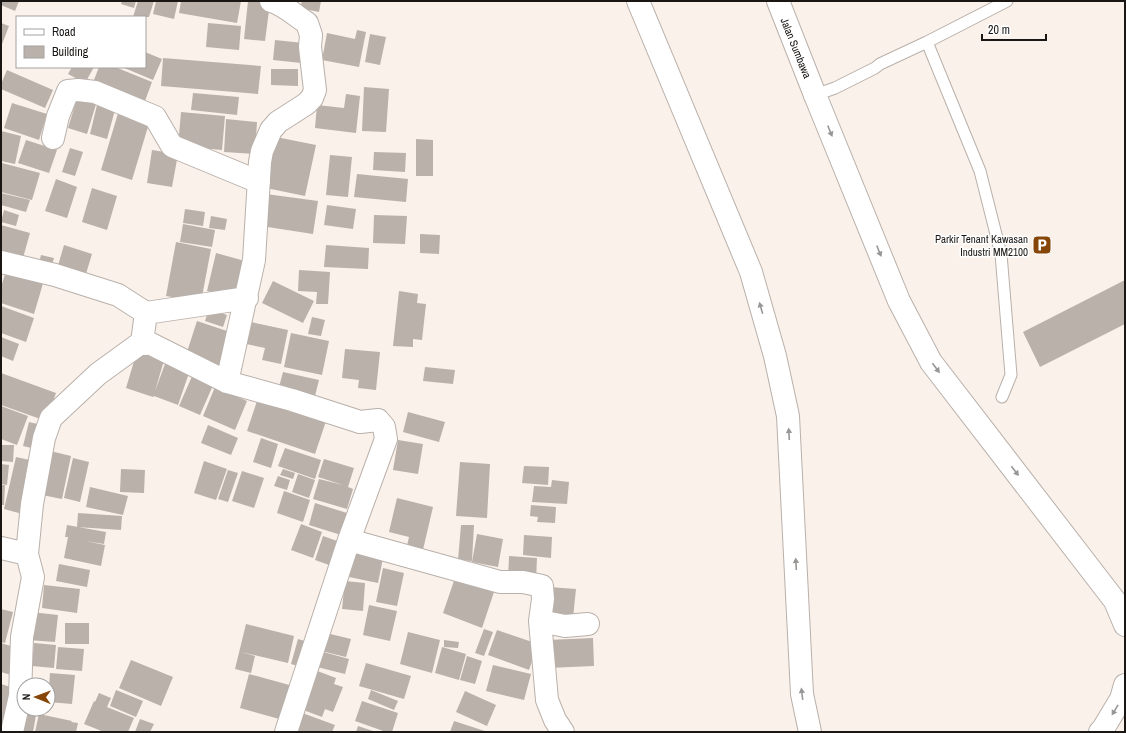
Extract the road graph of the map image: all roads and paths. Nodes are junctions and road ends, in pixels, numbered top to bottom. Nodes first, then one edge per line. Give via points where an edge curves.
1 (271, 1) edge
2 (638, 1) edge
3 (778, 1) edge
4 (1008, 1) edge
5 (927, 42) junction
6 (825, 92) junction
7 (53, 138) dead end
8 (259, 182) junction
9 (1, 262) edge
10 (246, 298) junction
11 (146, 313) junction
12 (142, 342) junction
13 (227, 382) junction
14 (1002, 397) dead end
15 (349, 540) junction
16 (1, 548) edge
17 (27, 554) junction
18 (540, 621) junction
19 (588, 624) dead end
20 (1125, 625) edge
21 (1125, 685) edge
22 (12, 732) edge
23 (286, 732) edge
24 (562, 732) edge
25 (810, 732) edge
26 (1100, 732) edge

1 - 8 street via 281,4 307,23 311,34 315,90 306,104 278,122 271,130 262,151
25 -> 2 street via 802,694 788,416 775,356 751,272
3 - 6 street, Jalan Sumbawa
4 - 5 lane
5 - 6 lane
5 - 14 lane via 980,171 1001,254 1011,375
6 -> 20 street, Jalan Sumbawa via 899,301 931,362 1115,601
7 - 8 street via 68,91 95,92 154,117 172,146
8 - 10 street via 254,260
9 - 11 street via 118,295
10 - 11 street
10 - 13 street
11 - 12 street
12 - 13 street via 149,343
12 - 17 street via 98,374 51,418 44,438 32,504
13 - 15 street via 360,422 378,420 384,427 386,439
15 - 18 street via 500,582 524,582 542,586
15 - 23 street
16 - 17 street
17 - 22 street via 33,577 22,637 20,696
18 - 19 street via 565,626
18 - 24 street via 547,700
21 -> 26 street via 1121,699

